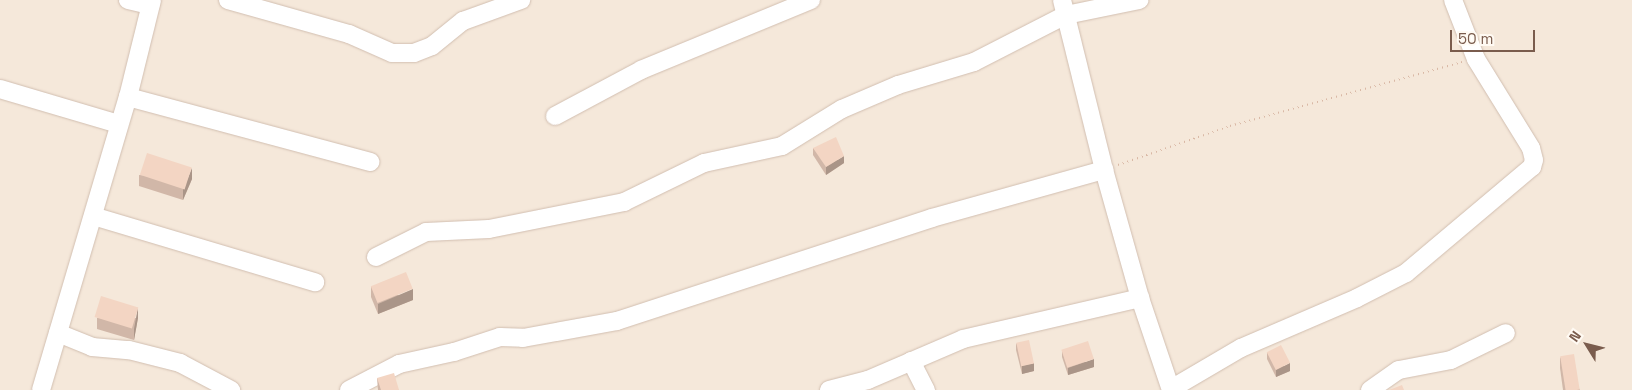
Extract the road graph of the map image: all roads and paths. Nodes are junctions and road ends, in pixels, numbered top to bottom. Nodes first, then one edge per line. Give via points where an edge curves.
1 (128, 0) edge
2 (228, 0) edge
3 (521, 0) edge
4 (810, 0) edge
5 (1139, 0) edge
6 (1453, 0) edge
7 (151, 2) edge
8 (1064, 7) edge
9 (1476, 59) junction
10 (0, 89) edge
11 (128, 96) junction
12 (555, 116) dead end
13 (120, 124) junction
14 (370, 162) dead end
15 (1104, 170) junction
16 (93, 216) junction
17 (376, 257) dead end
18 (315, 282) dead end
19 (1140, 298) junction
20 (58, 333) junction
21 (1506, 333) dead end
22 (911, 361) junction
23 (864, 385) edge
24 (1171, 389) edge
25 (41, 390) edge
26 (231, 390) edge
27 (349, 390) edge
28 (829, 390) edge
29 (926, 390) edge
30 (1370, 390) edge

1 - 7 street
2 - 3 street via 349,34 392,53 414,53 432,46 463,21
4 - 12 street via 641,70
5 - 8 street
6 - 9 street
7 - 11 street
8 - 15 street
8 - 17 street via 974,62 898,85 842,109 782,146 704,163 624,202 489,229 426,232
9 - 15 path via 1230,126
9 - 24 street via 1531,148 1532,167 1406,273 1241,348
10 - 13 street
11 - 13 street
11 - 14 street
13 - 16 street
15 - 19 street
15 - 27 street via 932,218 618,321 523,338 500,337 454,352 399,364
16 - 18 street
16 - 20 street
19 - 22 street via 963,339
19 - 24 street
20 - 25 street
20 - 26 street via 92,347 129,350 180,363
21 - 30 street via 1451,360 1399,370
22 - 23 street
22 - 29 street
23 - 28 street

